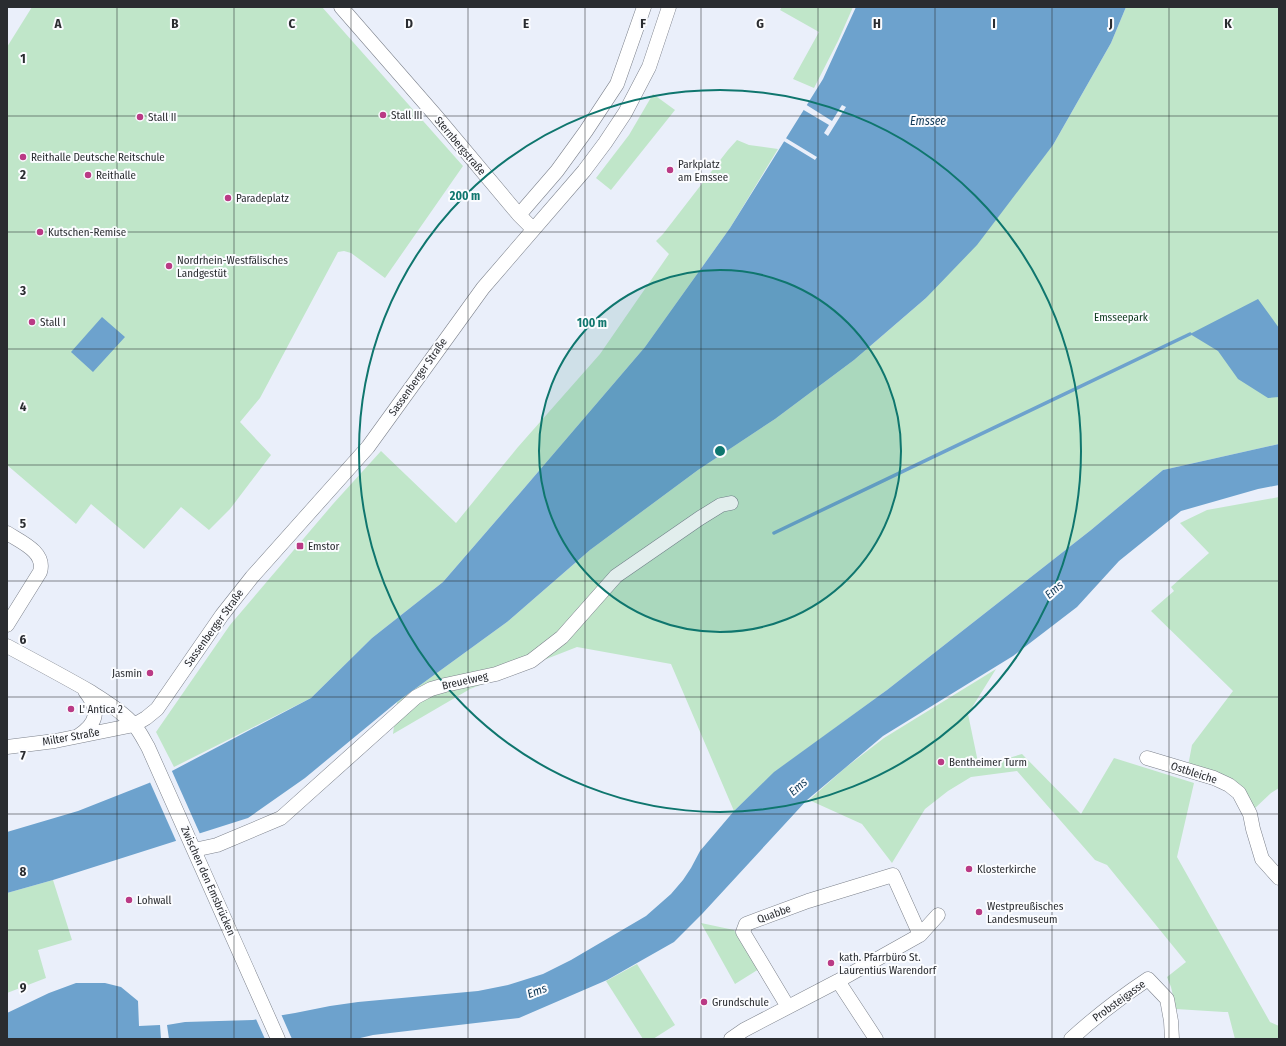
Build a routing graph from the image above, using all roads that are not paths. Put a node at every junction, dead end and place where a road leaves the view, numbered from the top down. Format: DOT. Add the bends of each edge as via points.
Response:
graph roads {
  1 [pos="341,7"];
  2 [pos="669,7"];
  3 [pos="639,9"];
  4 [pos="519,215"];
  5 [pos="533,229"];
  6 [pos="731,503"];
  7 [pos="7,533"];
  8 [pos="7,625"];
  9 [pos="7,646"];
  10 [pos="83,687"];
  11 [pos="134,725"];
  12 [pos="77,736"];
  13 [pos="7,747"];
  14 [pos="1147,758"];
  15 [pos="191,844"];
  16 [pos="1279,878"];
  17 [pos="938,916"];
  18 [pos="920,935"];
  19 [pos="838,981"];
  20 [pos="788,1007"];
  21 [pos="278,1039"];
  22 [pos="731,1039"];
  23 [pos="876,1039"];
  24 [pos="1071,1039"];
  25 [pos="1172,1039"];
  1 -- 4 [label="street, Sternbergstraße"];
  2 -- 5 [label="street, Sassenberger Straße" via="649,67 625,113 584,171"];
  3 -- 4 [label="street" via="617,84 557,171"];
  4 -- 5 [label="street, Sternbergstraße"];
  5 -- 11 [label="street, Sassenberger Straße" via="482,288 368,447 252,577 220,618 157,709"];
  6 -- 15 [label="street, Breuelweg" via="721,505 700,518 616,576 562,637 531,661 496,674 431,689 416,697 281,818 217,845"];
  7 -- 8 [label="street" via="36,553 41,562 40,572"];
  9 -- 10 [label="street, Zwischen den Emsbrücken"];
  10 -- 11 [label="street, Zwischen den Emsbrücken" via="117,709"];
  10 -- 12 [label="street" via="92,699 96,712 90,726"];
  11 -- 12 [label="street, Milter Straße"];
  11 -- 15 [label="street, Zwischen den Emsbrücken" via="148,747"];
  12 -- 13 [label="street, Milter Straße"];
  14 -- 16 [label="street, Ostbleiche" via="1214,778 1239,793 1250,814 1262,859"];
  15 -- 21 [label="street, Zwischen den Emsbrücken"];
  17 -- 18 [label="street"];
  18 -- 19 [label="street"];
  18 -- 20 [label="street, Quabbe" via="893,875 808,901 746,924 743,932"];
  19 -- 20 [label="street"];
  19 -- 23 [label="street"];
  20 -- 22 [label="street"];
  24 -- 25 [label="street, Probsteigasse" via="1124,995 1148,979 1167,999"];
}
